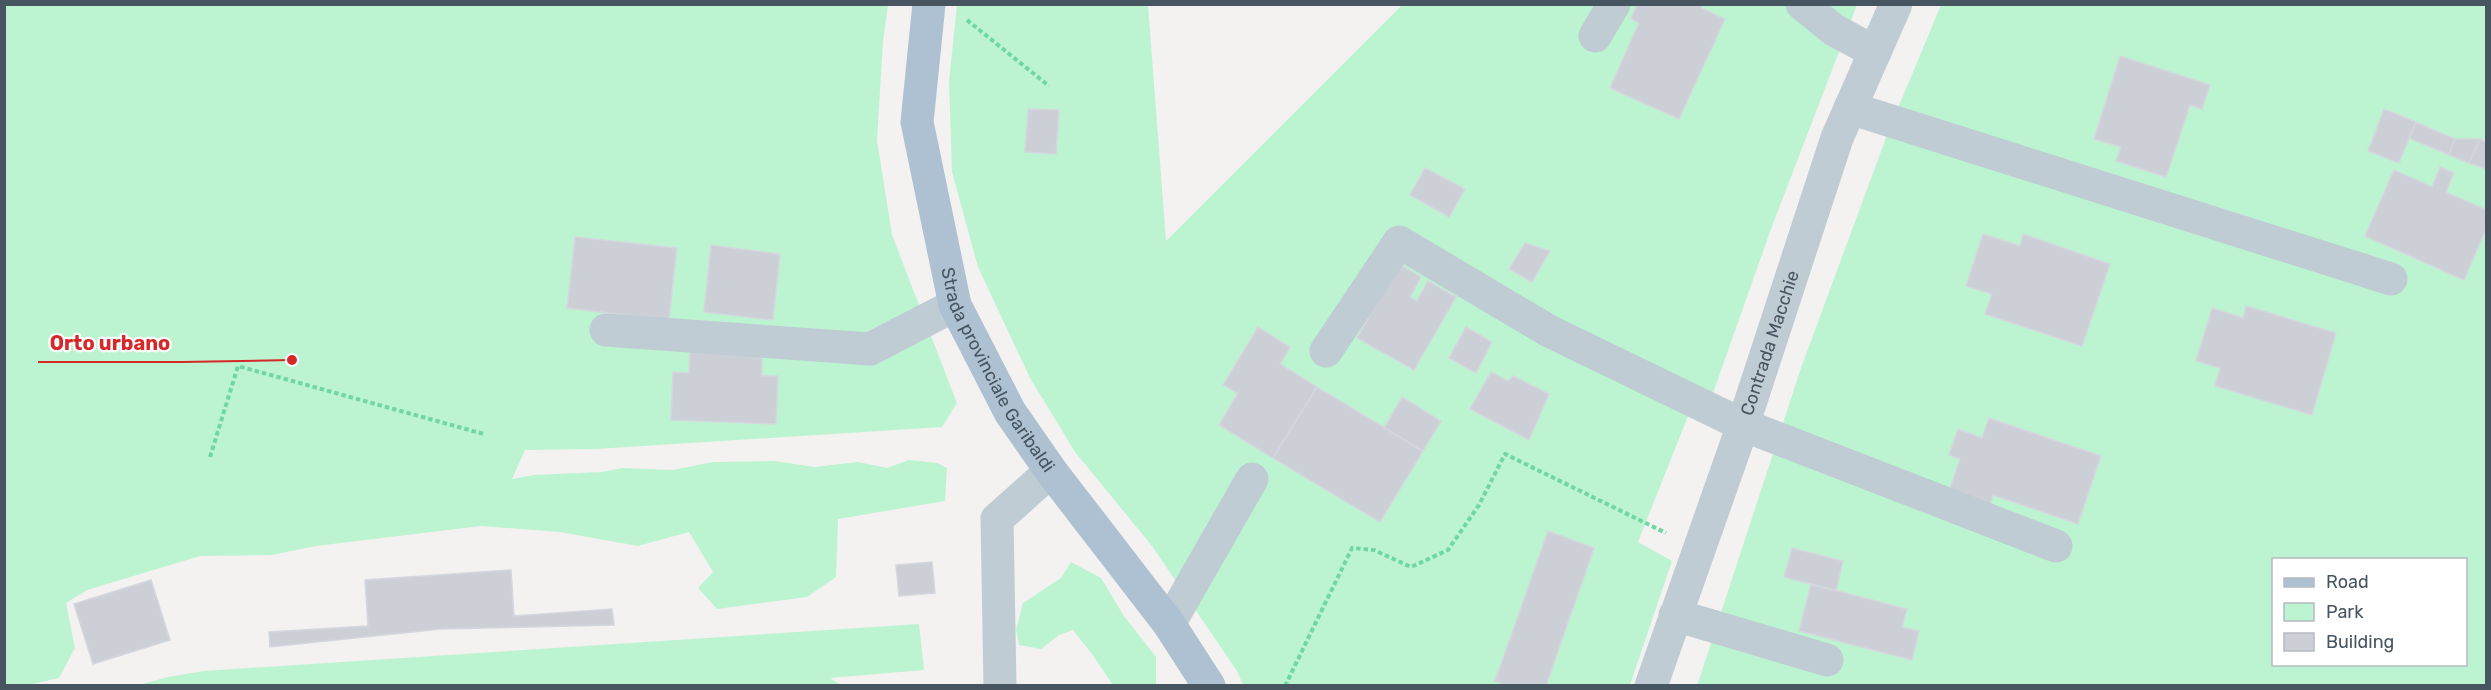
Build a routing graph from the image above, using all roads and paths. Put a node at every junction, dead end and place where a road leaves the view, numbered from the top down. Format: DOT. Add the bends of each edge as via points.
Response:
graph roads {
  1 [pos="929,4"];
  2 [pos="1614,4"];
  3 [pos="1802,4"];
  4 [pos="1896,4"];
  5 [pos="962,15"];
  6 [pos="1595,36"];
  7 [pos="1875,52"];
  8 [pos="1049,86"];
  9 [pos="1850,108"];
  10 [pos="2391,279"];
  11 [pos="955,305"];
  12 [pos="606,330"];
  13 [pos="1326,351"];
  14 [pos="1743,425"];
  15 [pos="484,434"];
  16 [pos="210,457"];
  17 [pos="1051,471"];
  18 [pos="1252,479"];
  19 [pos="2056,546"];
  20 [pos="1698,549"];
  21 [pos="1675,615"];
  22 [pos="1169,624"];
  23 [pos="1827,660"];
  24 [pos="1000,686"];
  25 [pos="1209,686"];
  26 [pos="1285,686"];
  27 [pos="1651,686"];
  1 -- 11 [label="main road, Strada provinciale Garibaldi" via="917,122"];
  2 -- 6 [label="street"];
  3 -- 7 [label="street" via="1834,30"];
  4 -- 7 [label="street, Contrada Macchie"];
  5 -- 8 [label="path"];
  7 -- 9 [label="street, Contrada Macchie"];
  9 -- 10 [label="street"];
  9 -- 14 [label="street, Contrada Macchie"];
  11 -- 12 [label="street" via="870,349"];
  11 -- 17 [label="main road, Strada provinciale Garibaldi" via="1010,412"];
  13 -- 14 [label="street" via="1399,242 1549,332"];
  14 -- 19 [label="street"];
  14 -- 20 [label="street, Contrada Macchie"];
  15 -- 16 [label="path" via="238,366"];
  17 -- 22 [label="main road, Strada provinciale Garibaldi"];
  17 -- 24 [label="street" via="997,519"];
  18 -- 22 [label="street"];
  20 -- 21 [label="street, Contrada Macchie"];
  20 -- 26 [label="path" via="1505,454 1479,505 1448,550 1411,567 1374,550 1352,548"];
  21 -- 23 [label="street"];
  21 -- 27 [label="street, Contrada Macchie"];
  22 -- 25 [label="main road, Strada provinciale Garibaldi"];
}
